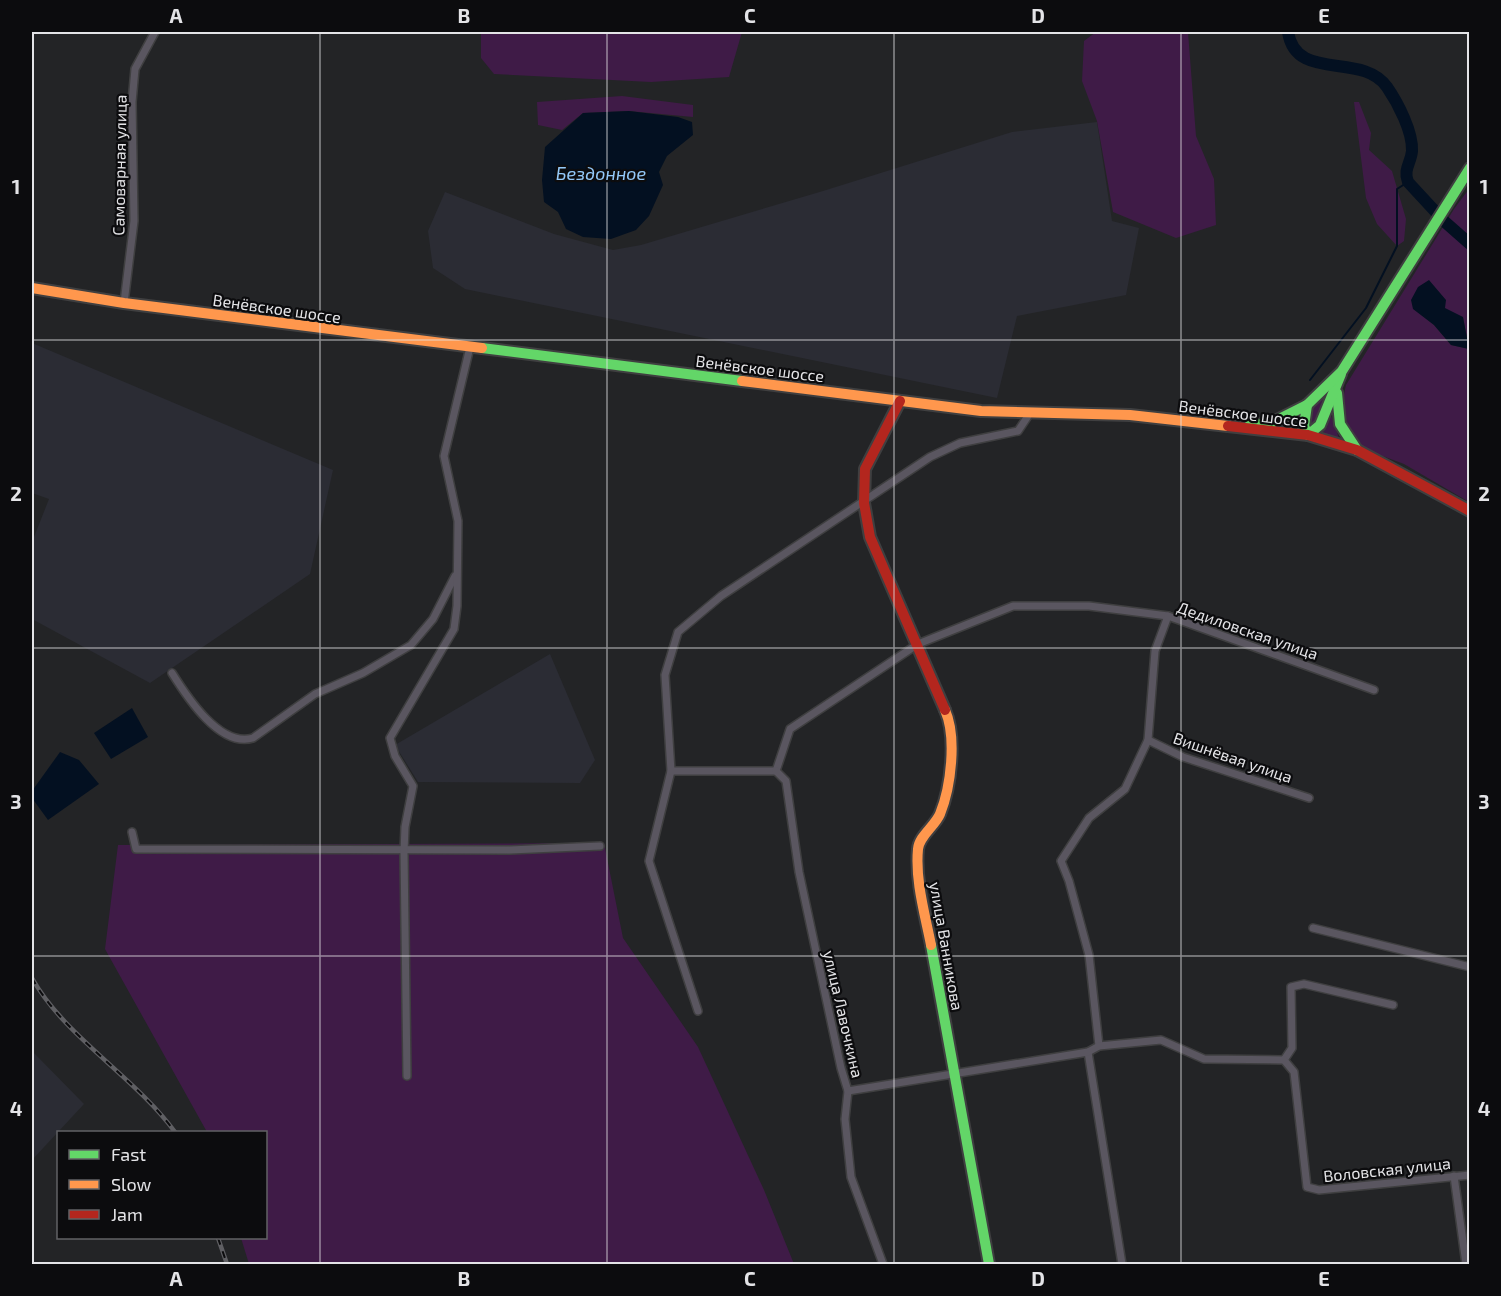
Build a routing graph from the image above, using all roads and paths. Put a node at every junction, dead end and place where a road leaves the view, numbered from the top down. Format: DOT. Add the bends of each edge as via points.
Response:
graph roads {
  1 [pos="155,32"];
  2 [pos="1470,168"];
  3 [pos="32,288"];
  4 [pos="123,303"];
  5 [pos="470,347"];
  6 [pos="1342,371"];
  7 [pos="1337,386"];
  8 [pos="900,401"];
  9 [pos="1306,405"];
  10 [pos="1030,413"];
  11 [pos="1239,427"];
  12 [pos="1308,435"];
  13 [pos="1357,450"];
  14 [pos="864,503"];
  15 [pos="1470,511"];
  16 [pos="456,573"];
  17 [pos="1168,616"];
  18 [pos="918,644"];
  19 [pos="172,673"];
  20 [pos="1374,690"];
  21 [pos="1148,740"];
  22 [pos="671,771"];
  23 [pos="776,771"];
  24 [pos="1309,798"];
  25 [pos="132,832"];
  26 [pos="600,846"];
  27 [pos="404,849"];
  28 [pos="1313,928"];
  29 [pos="1470,967"];
  30 [pos="1393,1005"];
  31 [pos="698,1011"];
  32 [pos="1099,1046"];
  33 [pos="1088,1052"];
  34 [pos="1284,1060"];
  35 [pos="954,1073"];
  36 [pos="407,1076"];
  37 [pos="848,1090"];
  38 [pos="1470,1175"];
  39 [pos="1454,1176"];
  40 [pos="883,1264"];
  41 [pos="989,1264"];
  42 [pos="1122,1264"];
  43 [pos="1466,1264"];
  1 -- 4 [label="street, Самоварная улица" via="135,69 134,221"];
  2 -- 6 [label="main road"];
  3 -- 4 [label="main road, Венёвское шоссе"];
  4 -- 5 [label="main road, Венёвское шоссе"];
  5 -- 8 [label="main road, Венёвское шоссе"];
  5 -- 16 [label="street" via="444,456 458,520"];
  6 -- 7 [label="main road"];
  6 -- 9 [label="main road"];
  7 -- 12 [label="main road" via="1320,425"];
  7 -- 13 [label="main road" via="1340,424"];
  8 -- 10 [label="main road, Венёвское шоссе"];
  8 -- 14 [label="main road, улица Ванникова" via="865,469"];
  9 -- 11 [label="main road" via="1271,423"];
  9 -- 12 [label="main road" via="1304,426"];
  10 -- 11 [label="main road, Венёвское шоссе" via="1130,415"];
  10 -- 14 [label="street" via="1018,431 960,443 930,457"];
  11 -- 12 [label="main road, Венёвское шоссе"];
  12 -- 13 [label="main road, Венёвское шоссе"];
  13 -- 15 [label="main road, Венёвское шоссе"];
  14 -- 18 [label="main road, улица Ванникова" via="870,537"];
  14 -- 22 [label="street" via="721,596 678,632 665,675"];
  16 -- 19 [label="street" via="433,619 411,645 363,673 315,694 253,738 231,738 192,704"];
  16 -- 27 [label="street" via="458,606 454,629 390,738 394,756 413,786"];
  17 -- 18 [label="street, Дедиловская улица" via="1089,606 1013,606"];
  17 -- 20 [label="street, Дедиловская улица"];
  17 -- 21 [label="street" via="1155,651"];
  18 -- 23 [label="street, Дедиловская улица" via="790,729"];
  18 -- 35 [label="main road, улица Ванникова" via="949,719 952,759 940,815 918,846 919,882"];
  21 -- 24 [label="street, Вишнёвая улица" via="1183,757"];
  21 -- 32 [label="street" via="1125,789 1089,818 1061,861 1089,956"];
  22 -- 23 [label="street"];
  22 -- 31 [label="street" via="649,861"];
  23 -- 37 [label="street, улица Лавочкина" via="786,781 799,872"];
  25 -- 27 [label="street" via="136,849"];
  26 -- 27 [label="street"];
  27 -- 36 [label="street"];
  28 -- 29 [label="street"];
  30 -- 34 [label="street" via="1304,984 1291,987 1292,1048"];
  32 -- 33 [label="street"];
  32 -- 34 [label="street" via="1161,1040 1204,1059"];
  33 -- 35 [label="street"];
  33 -- 42 [label="street"];
  34 -- 39 [label="street, Воловская улица" via="1294,1072 1307,1187 1319,1191"];
  35 -- 37 [label="street"];
  35 -- 41 [label="main road, улица Ванникова"];
  37 -- 40 [label="street, улица Лавочкина" via="845,1119 851,1178"];
  38 -- 39 [label="street, Воловская улица"];
  39 -- 43 [label="street"];
}
